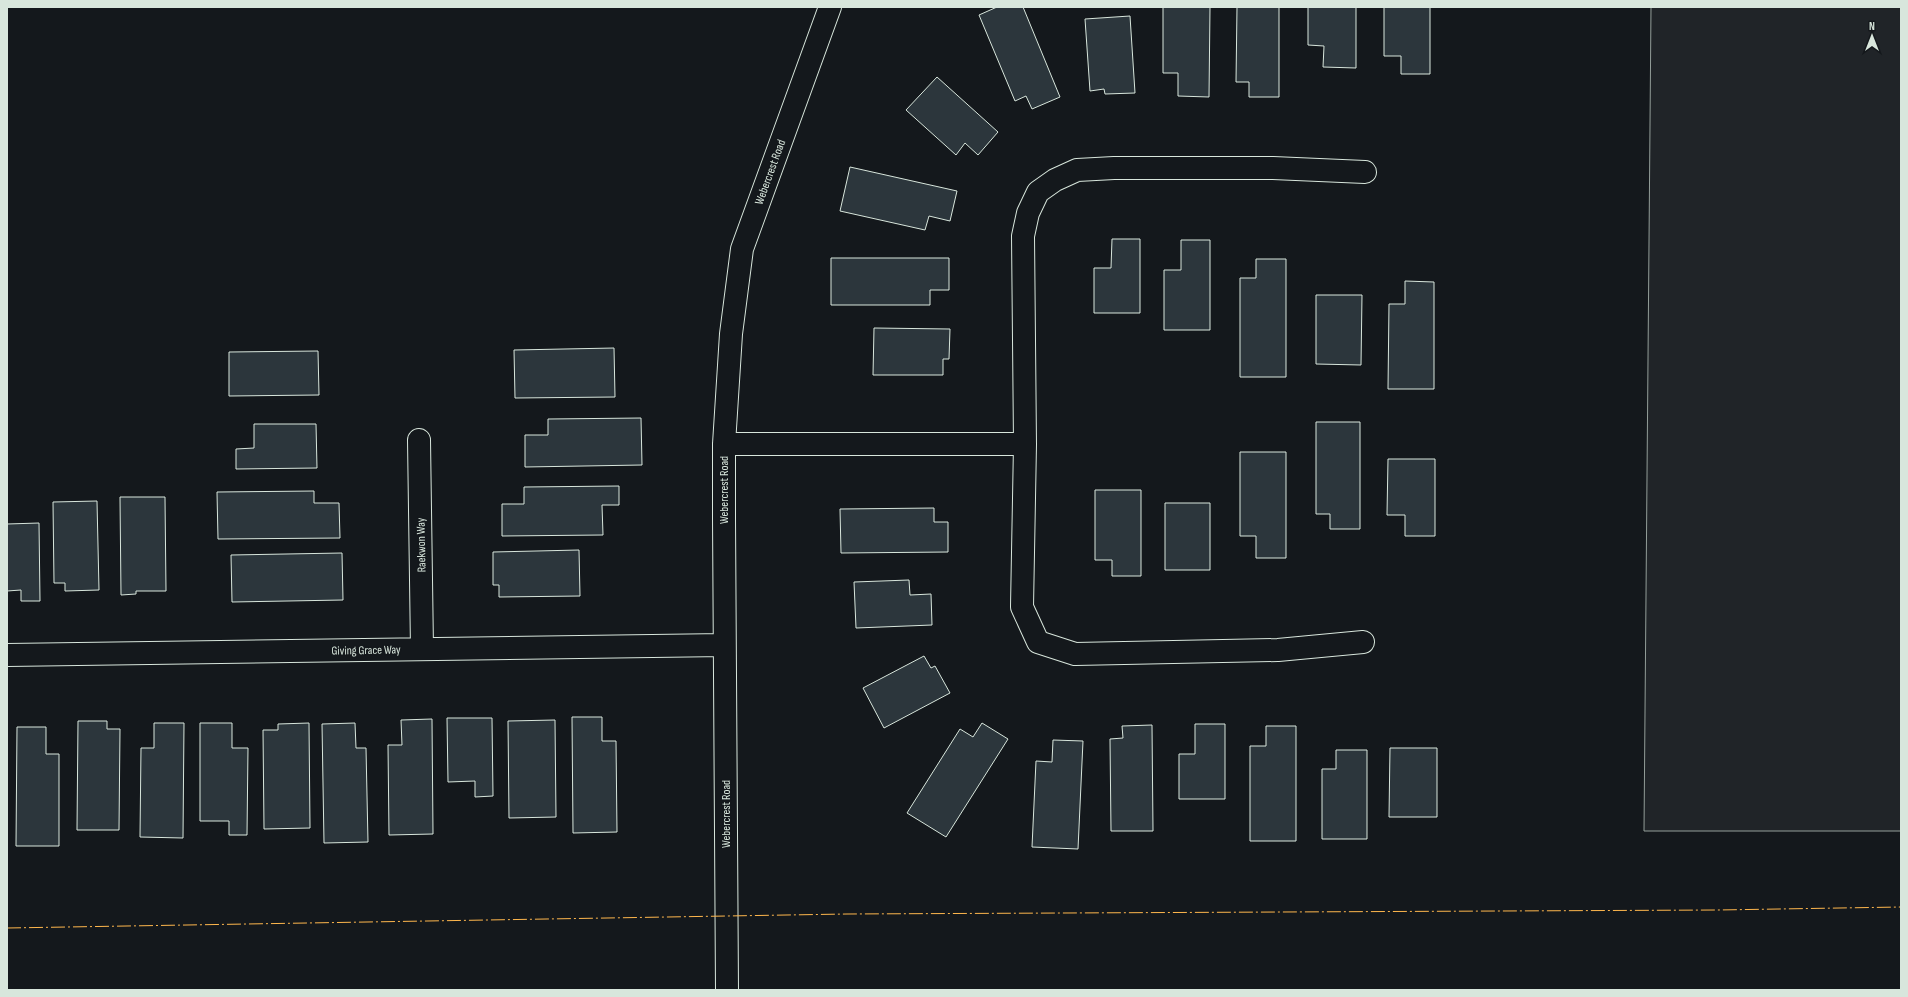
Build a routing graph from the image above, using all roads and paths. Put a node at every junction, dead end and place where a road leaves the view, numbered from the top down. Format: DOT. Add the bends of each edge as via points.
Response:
graph roads {
  1 [pos="830,7"];
  2 [pos="1365,172"];
  3 [pos="419,440"];
  4 [pos="724,444"];
  5 [pos="1024,444"];
  6 [pos="1363,642"];
  7 [pos="724,644"];
  8 [pos="422,649"];
  9 [pos="7,655"];
  10 [pos="727,990"];
  1 -- 4 [label="street, Webercrest Road" via="742,249 731,334"];
  2 -- 5 [label="street" via="1273,168 1077,170 1055,180 1038,192 1028,213 1022,236"];
  3 -- 8 [label="street, Raekwon Way"];
  4 -- 5 [label="street"];
  4 -- 7 [label="street, Webercrest Road"];
  5 -- 6 [label="street" via="1022,607 1038,642 1075,654 1278,650"];
  7 -- 8 [label="street, Giving Grace Way"];
  7 -- 10 [label="street, Webercrest Road"];
  8 -- 9 [label="street, Giving Grace Way"];
}
